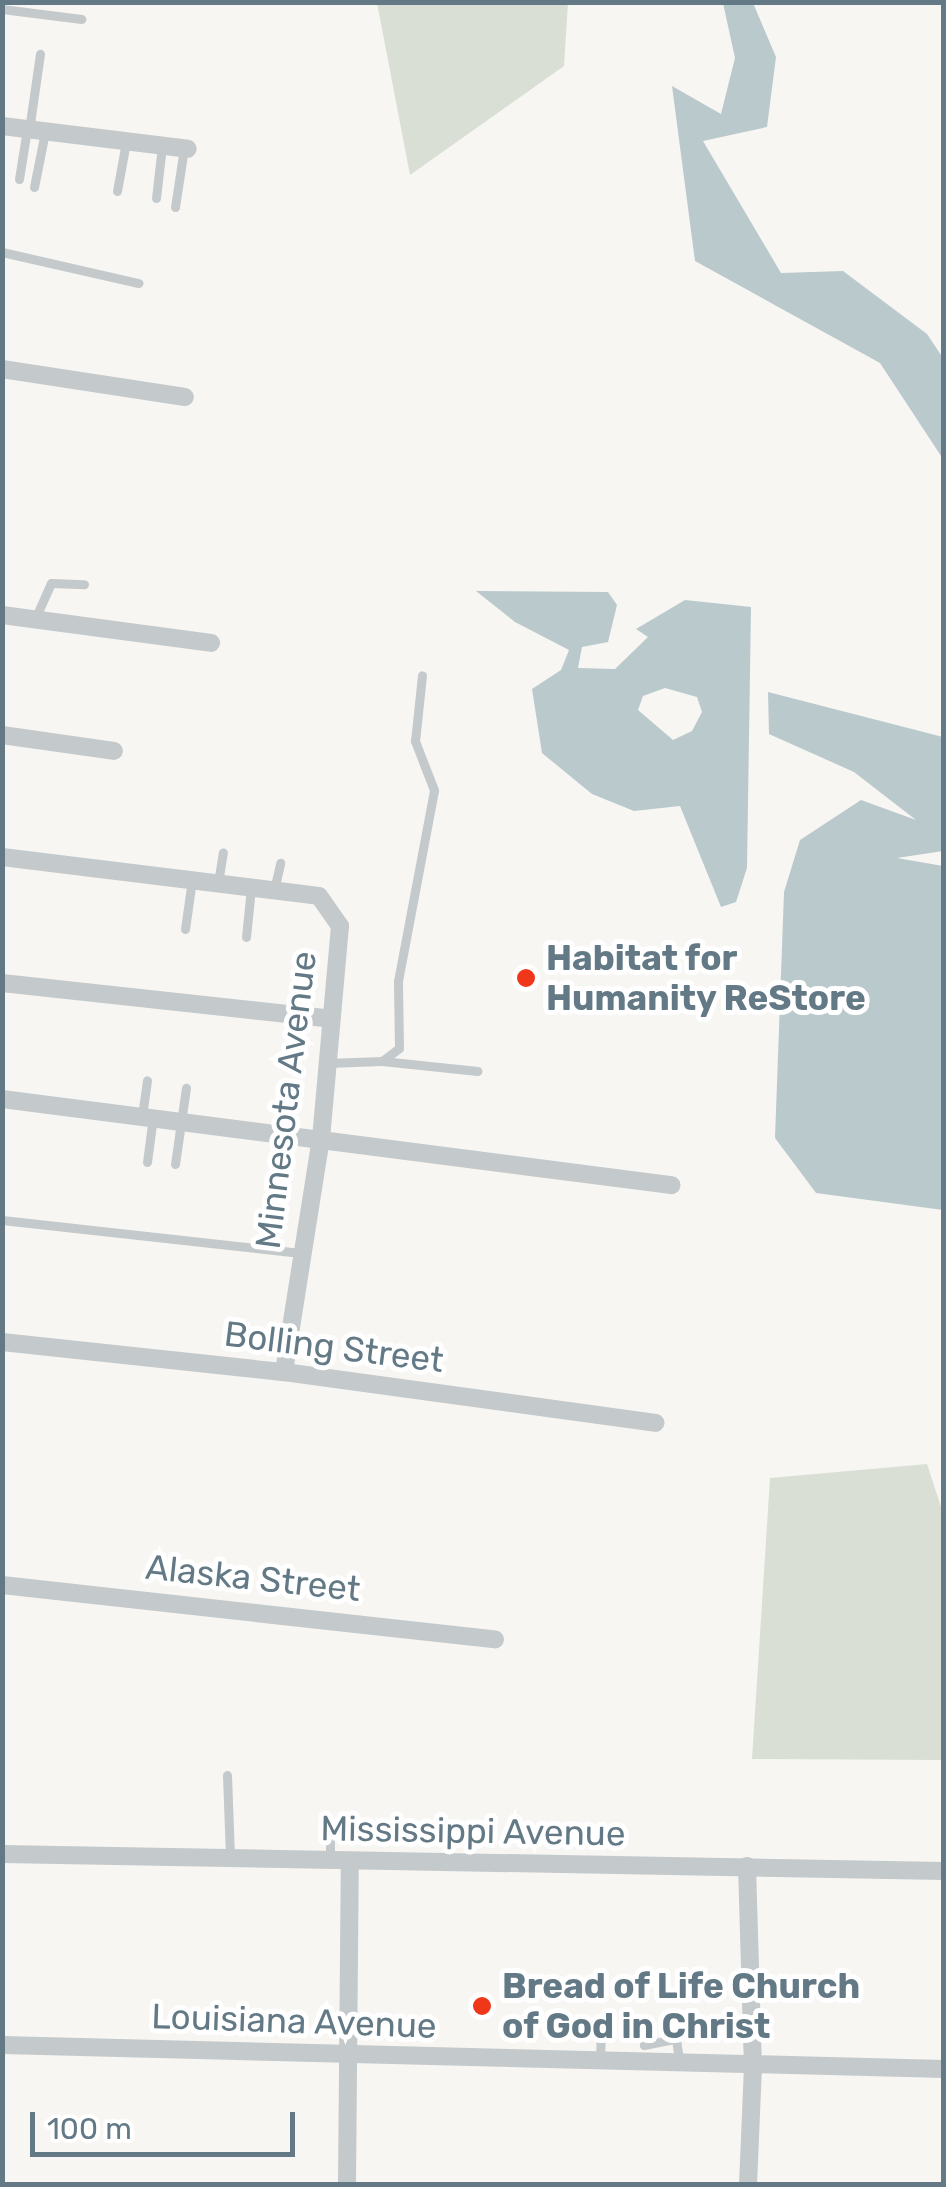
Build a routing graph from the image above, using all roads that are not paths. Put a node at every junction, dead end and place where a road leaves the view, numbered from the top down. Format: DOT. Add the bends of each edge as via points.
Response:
graph roads {
  1 [pos="2,9"];
  2 [pos="80,19"];
  3 [pos="40,54"];
  4 [pos="2,126"];
  5 [pos="34,130"];
  6 [pos="126,142"];
  7 [pos="162,146"];
  8 [pos="186,148"];
  9 [pos="20,178"];
  10 [pos="34,187"];
  11 [pos="117,191"];
  12 [pos="156,198"];
  13 [pos="176,207"];
  14 [pos="2,252"];
  15 [pos="140,282"];
  16 [pos="2,369"];
  17 [pos="185,397"];
  18 [pos="84,584"];
  19 [pos="2,615"];
  20 [pos="35,619"];
  21 [pos="212,643"];
  22 [pos="422,675"];
  23 [pos="2,735"];
  24 [pos="114,751"];
  25 [pos="224,852"];
  26 [pos="2,857"];
  27 [pos="280,863"];
  28 [pos="192,880"];
  29 [pos="218,884"];
  30 [pos="251,888"];
  31 [pos="274,890"];
  32 [pos="185,929"];
  33 [pos="246,936"];
  34 [pos="2,983"];
  35 [pos="331,1020"];
  36 [pos="382,1061"];
  37 [pos="328,1062"];
  38 [pos="476,1070"];
  39 [pos="147,1080"];
  40 [pos="186,1088"];
  41 [pos="2,1099"];
  42 [pos="148,1116"];
  43 [pos="180,1120"];
  44 [pos="320,1138"];
  45 [pos="147,1162"];
  46 [pos="175,1164"];
  47 [pos="671,1185"];
  48 [pos="2,1220"];
  49 [pos="300,1253"];
  50 [pos="2,1342"];
  51 [pos="284,1372"];
  52 [pos="656,1422"];
  53 [pos="2,1584"];
  54 [pos="496,1639"];
  55 [pos="226,1774"];
  56 [pos="330,1825"];
  57 [pos="2,1854"];
  58 [pos="230,1860"];
  59 [pos="330,1862"];
  60 [pos="350,1863"];
  61 [pos="747,1866"];
  62 [pos="944,1871"];
  63 [pos="601,2024"];
  64 [pos="646,2025"];
  65 [pos="679,2026"];
  66 [pos="2,2045"];
  67 [pos="643,2054"];
  68 [pos="678,2054"];
  69 [pos="346,2056"];
  70 [pos="600,2062"];
  71 [pos="753,2066"];
  72 [pos="944,2068"];
  73 [pos="347,2184"];
  74 [pos="748,2184"];
  1 -- 2 [label="lane"];
  3 -- 5 [label="lane"];
  4 -- 5 [label="street"];
  5 -- 6 [label="street"];
  5 -- 9 [label="lane"];
  5 -- 10 [label="lane"];
  6 -- 7 [label="street"];
  6 -- 11 [label="lane"];
  7 -- 8 [label="street"];
  7 -- 12 [label="lane"];
  8 -- 13 [label="lane"];
  14 -- 15 [label="lane"];
  16 -- 17 [label="street"];
  18 -- 20 [label="lane" via="51,583"];
  19 -- 20 [label="street"];
  20 -- 21 [label="street"];
  22 -- 36 [label="lane" via="415,741 434,790 398,980 398,1048"];
  23 -- 24 [label="street"];
  25 -- 29 [label="lane"];
  26 -- 28 [label="street, Minnesota Avenue"];
  27 -- 31 [label="lane"];
  28 -- 29 [label="street, Minnesota Avenue"];
  28 -- 32 [label="lane"];
  29 -- 30 [label="street, Minnesota Avenue"];
  30 -- 31 [label="street, Minnesota Avenue"];
  30 -- 33 [label="lane"];
  31 -- 35 [label="street, Minnesota Avenue" via="319,896 340,926"];
  34 -- 35 [label="street"];
  35 -- 37 [label="street, Minnesota Avenue"];
  36 -- 37 [label="lane"];
  36 -- 38 [label="lane"];
  37 -- 44 [label="street, Minnesota Avenue"];
  39 -- 42 [label="lane"];
  40 -- 43 [label="lane"];
  41 -- 42 [label="street"];
  42 -- 43 [label="street"];
  42 -- 45 [label="lane"];
  43 -- 44 [label="street"];
  43 -- 46 [label="lane"];
  44 -- 47 [label="street"];
  44 -- 49 [label="street, Minnesota Avenue"];
  48 -- 49 [label="lane"];
  49 -- 51 [label="street, Minnesota Avenue"];
  50 -- 51 [label="street, Bolling Street"];
  51 -- 52 [label="street, Bolling Street"];
  53 -- 54 [label="street, Alaska Street"];
  55 -- 58 [label="lane"];
  56 -- 59 [label="lane"];
  57 -- 58 [label="street, Mississippi Avenue"];
  58 -- 59 [label="street, Mississippi Avenue"];
  59 -- 60 [label="street, Mississippi Avenue"];
  60 -- 61 [label="street, Mississippi Avenue"];
  60 -- 69 [label="street"];
  61 -- 62 [label="street, Mississippi Avenue"];
  61 -- 71 [label="street"];
  63 -- 70 [label="lane"];
  64 -- 67 [label="lane"];
  65 -- 68 [label="lane"];
  66 -- 69 [label="street, Louisiana Avenue"];
  67 -- 68 [label="street, Louisiana Avenue"];
  67 -- 68 [label="lane" via="666,2036"];
  67 -- 70 [label="street, Louisiana Avenue"];
  68 -- 71 [label="street, Louisiana Avenue"];
  69 -- 70 [label="street, Louisiana Avenue"];
  69 -- 73 [label="street"];
  71 -- 72 [label="street, Louisiana Avenue"];
  71 -- 74 [label="street"];
}
